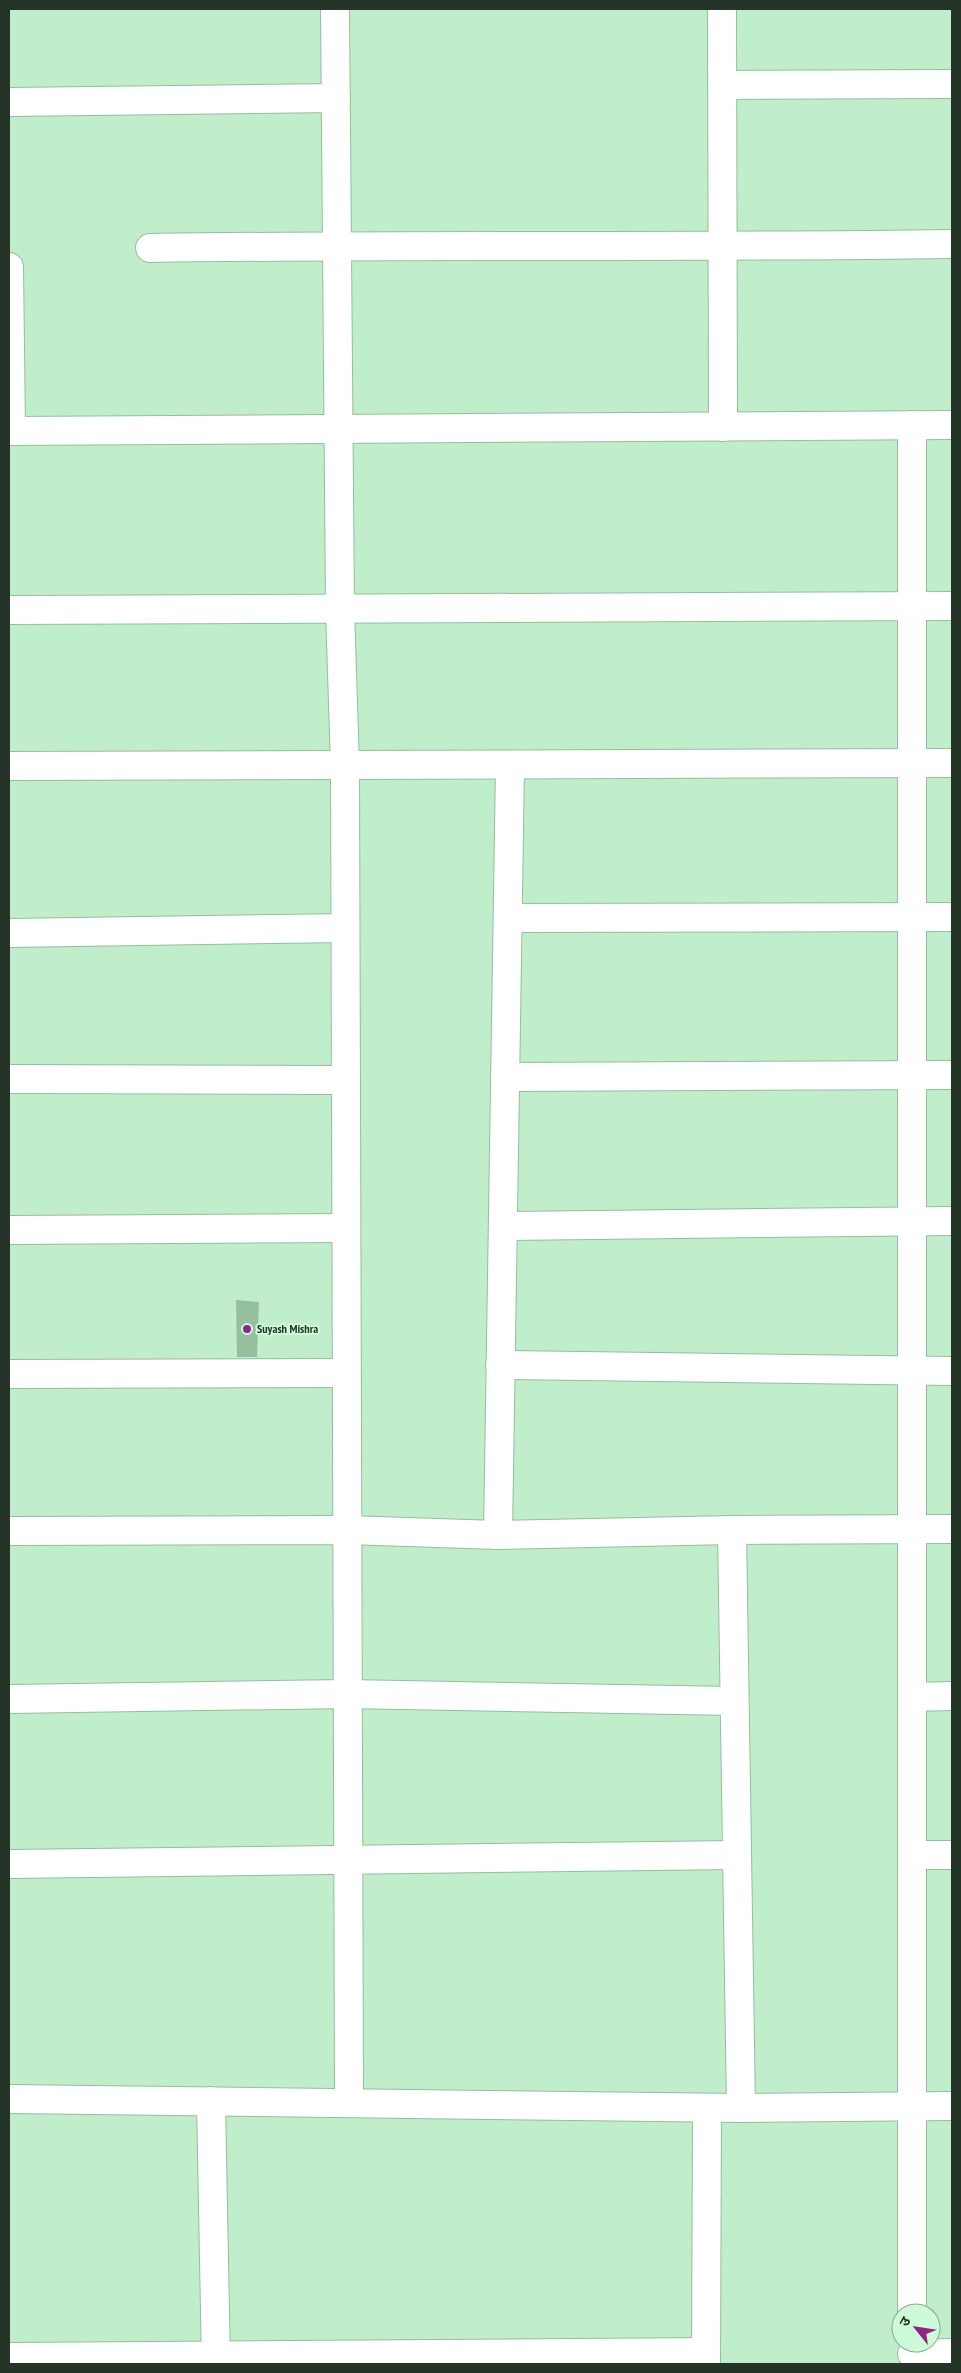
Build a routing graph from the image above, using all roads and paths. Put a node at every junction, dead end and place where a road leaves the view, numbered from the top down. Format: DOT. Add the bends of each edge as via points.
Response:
graph roads {
  1 [pos="335,9"];
  2 [pos="722,9"];
  3 [pos="952,84"];
  4 [pos="722,85"];
  5 [pos="336,98"];
  6 [pos="9,102"];
  7 [pos="952,244"];
  8 [pos="337,245"];
  9 [pos="722,247"];
  10 [pos="150,248"];
  11 [pos="9,268"];
  12 [pos="912,425"];
  13 [pos="952,425"];
  14 [pos="723,427"];
  15 [pos="339,429"];
  16 [pos="10,431"];
  17 [pos="952,606"];
  18 [pos="912,607"];
  19 [pos="340,609"];
  20 [pos="9,610"];
  21 [pos="912,763"];
  22 [pos="952,763"];
  23 [pos="9,766"];
  24 [pos="345,766"];
  25 [pos="510,766"];
  26 [pos="912,917"];
  27 [pos="952,917"];
  28 [pos="508,918"];
  29 [pos="346,928"];
  30 [pos="9,933"];
  31 [pos="912,1075"];
  32 [pos="952,1075"];
  33 [pos="505,1077"];
  34 [pos="9,1078"];
  35 [pos="346,1080"];
  36 [pos="952,1221"];
  37 [pos="912,1222"];
  38 [pos="503,1226"];
  39 [pos="346,1228"];
  40 [pos="9,1230"];
  41 [pos="500,1366"];
  42 [pos="912,1371"];
  43 [pos="952,1371"];
  44 [pos="346,1372"];
  45 [pos="9,1374"];
  46 [pos="912,1529"];
  47 [pos="952,1529"];
  48 [pos="347,1530"];
  49 [pos="732,1530"];
  50 [pos="9,1531"];
  51 [pos="498,1536"];
  52 [pos="347,1694"];
  53 [pos="952,1696"];
  54 [pos="912,1697"];
  55 [pos="9,1698"];
  56 [pos="733,1700"];
  57 [pos="737,1855"];
  58 [pos="912,1855"];
  59 [pos="952,1855"];
  60 [pos="348,1858"];
  61 [pos="9,1864"];
  62 [pos="9,2099"];
  63 [pos="210,2101"];
  64 [pos="349,2102"];
  65 [pos="952,2106"];
  66 [pos="913,2107"];
  67 [pos="707,2108"];
  68 [pos="741,2108"];
  69 [pos="912,2303"];
  70 [pos="952,2353"];
  71 [pos="912,2354"];
  72 [pos="9,2357"];
  73 [pos="706,2358"];
  74 [pos="216,2360"];
  1 -- 5 [label="street"];
  2 -- 4 [label="street"];
  3 -- 4 [label="street"];
  4 -- 9 [label="street"];
  5 -- 6 [label="street"];
  5 -- 8 [label="street"];
  7 -- 9 [label="street"];
  8 -- 9 [label="street"];
  8 -- 10 [label="street"];
  8 -- 15 [label="street"];
  9 -- 14 [label="street"];
  11 -- 16 [label="street"];
  12 -- 13 [label="street"];
  12 -- 14 [label="street"];
  12 -- 18 [label="street"];
  14 -- 15 [label="street"];
  15 -- 16 [label="street"];
  15 -- 19 [label="street"];
  17 -- 18 [label="street"];
  18 -- 19 [label="street"];
  18 -- 21 [label="street"];
  19 -- 20 [label="street"];
  19 -- 24 [label="street"];
  21 -- 22 [label="street"];
  21 -- 25 [label="street"];
  21 -- 26 [label="street"];
  23 -- 24 [label="street"];
  24 -- 25 [label="street"];
  24 -- 29 [label="street"];
  25 -- 28 [label="street"];
  26 -- 27 [label="street"];
  26 -- 28 [label="street"];
  26 -- 31 [label="street"];
  28 -- 33 [label="street"];
  29 -- 30 [label="street"];
  29 -- 35 [label="street"];
  31 -- 32 [label="street"];
  31 -- 33 [label="street"];
  31 -- 37 [label="street"];
  33 -- 38 [label="street"];
  34 -- 35 [label="street"];
  35 -- 39 [label="street"];
  36 -- 37 [label="street"];
  37 -- 38 [label="street"];
  37 -- 42 [label="street"];
  38 -- 41 [label="street"];
  39 -- 40 [label="street"];
  39 -- 44 [label="street"];
  41 -- 42 [label="street"];
  41 -- 51 [label="street"];
  42 -- 43 [label="street"];
  42 -- 46 [label="street"];
  44 -- 45 [label="street"];
  44 -- 48 [label="street"];
  46 -- 47 [label="street"];
  46 -- 49 [label="street"];
  46 -- 54 [label="street"];
  48 -- 50 [label="street"];
  48 -- 51 [label="street"];
  48 -- 52 [label="street"];
  49 -- 51 [label="street"];
  49 -- 56 [label="street"];
  52 -- 55 [label="street"];
  52 -- 56 [label="street"];
  52 -- 60 [label="street"];
  53 -- 54 [label="street"];
  54 -- 58 [label="street"];
  56 -- 57 [label="street"];
  57 -- 60 [label="street"];
  57 -- 68 [label="street"];
  58 -- 59 [label="street"];
  58 -- 66 [label="street"];
  60 -- 61 [label="street"];
  60 -- 64 [label="street"];
  62 -- 63 [label="street"];
  63 -- 64 [label="street"];
  63 -- 74 [label="street"];
  64 -- 67 [label="street"];
  65 -- 66 [label="street"];
  66 -- 68 [label="street"];
  66 -- 69 [label="street"];
  67 -- 68 [label="street"];
  67 -- 73 [label="street"];
  70 -- 71 [label="street"];
  72 -- 74 [label="street"];
  73 -- 74 [label="street"];
}
